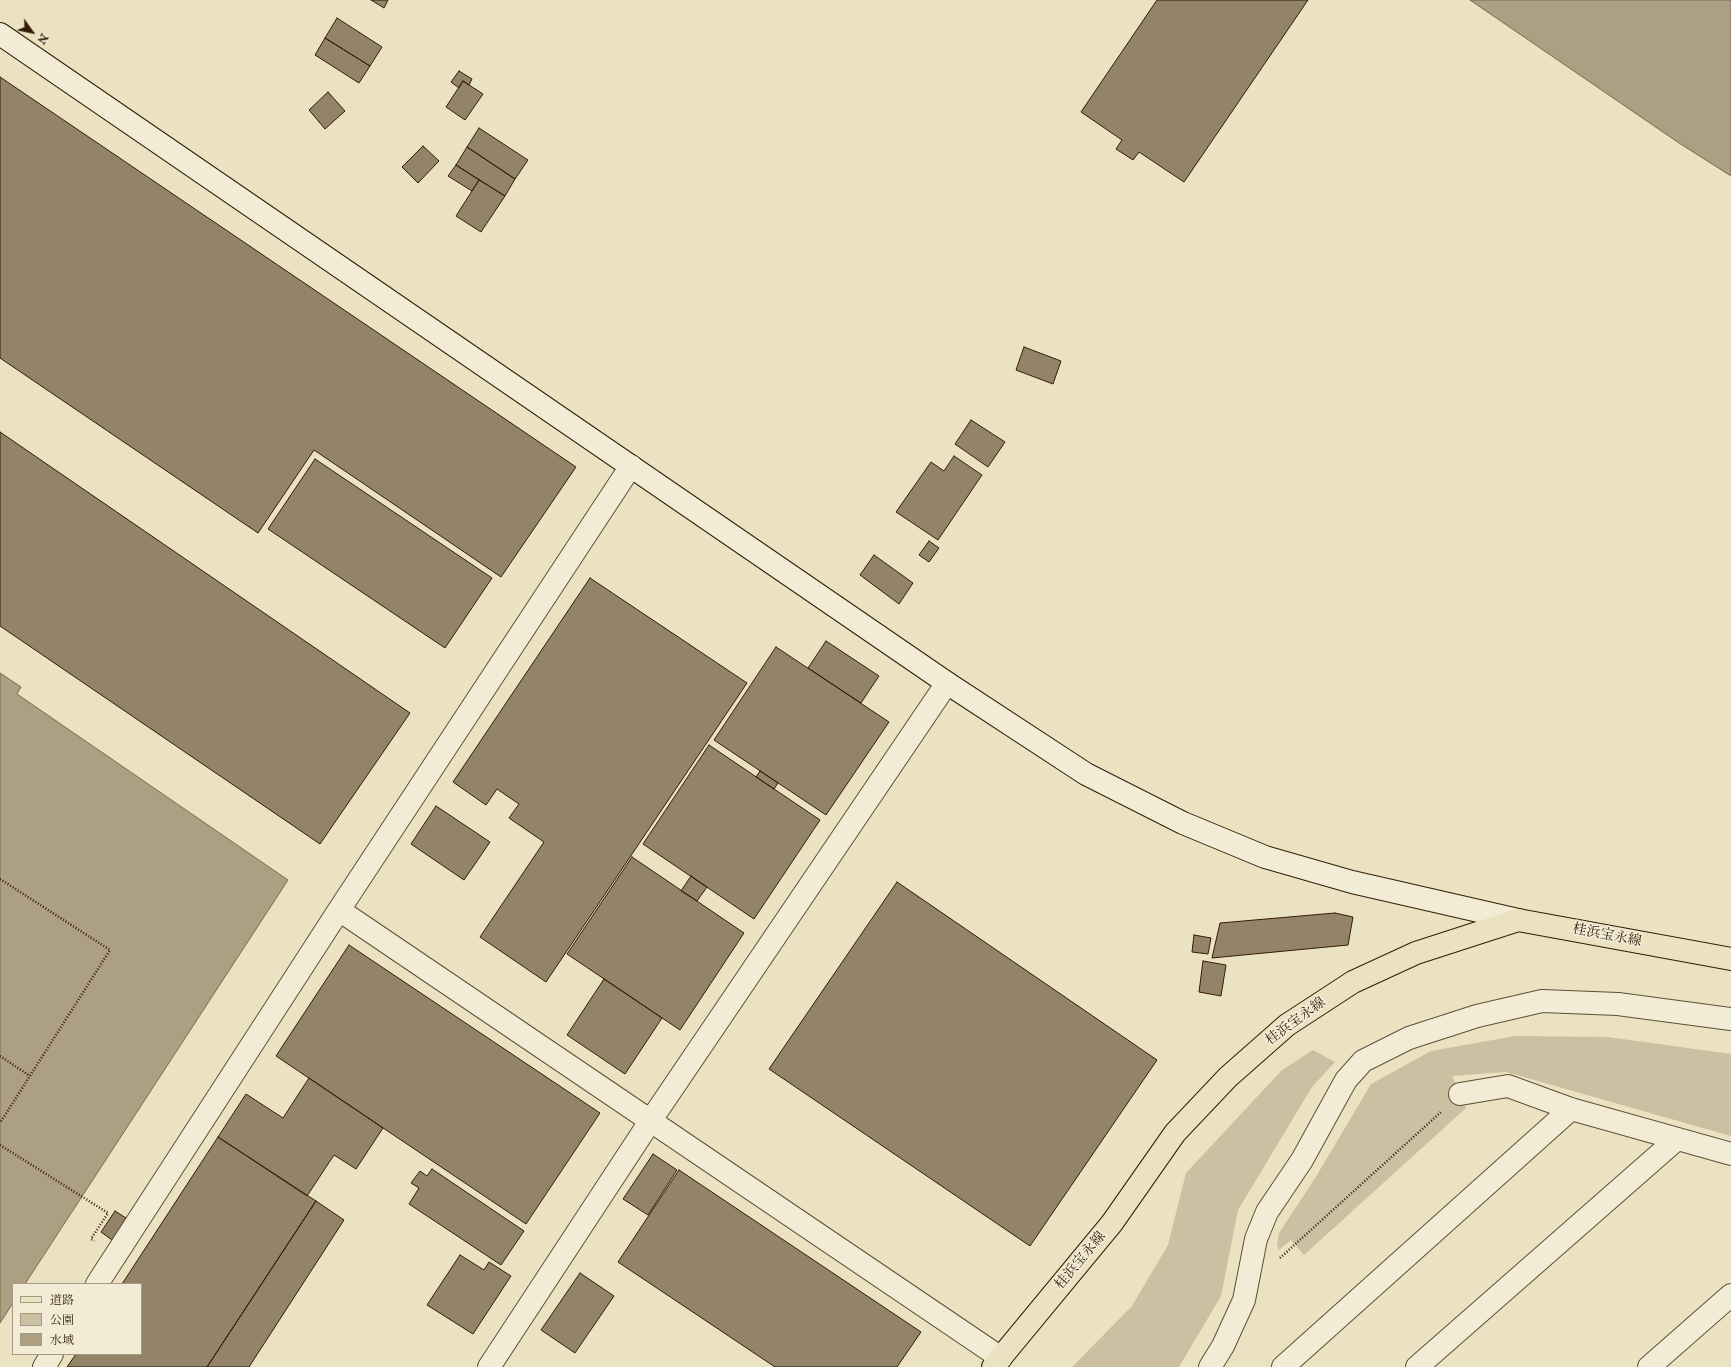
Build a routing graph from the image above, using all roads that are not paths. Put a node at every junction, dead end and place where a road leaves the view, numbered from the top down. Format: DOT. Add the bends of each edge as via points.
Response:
graph roads {
  1 [pos="0,34"];
  2 [pos="631,466"];
  3 [pos="947,683"];
  4 [pos="339,910"];
  5 [pos="1518,920"];
  6 [pos="1731,959"];
  7 [pos="1731,1019"];
  8 [pos="1460,1094"];
  9 [pos="1571,1109"];
  10 [pos="651,1120"];
  11 [pos="1677,1140"];
  12 [pos="1731,1154"];
  13 [pos="98,1283"];
  14 [pos="1731,1295"];
  15 [pos="51,1355"];
  16 [pos="997,1362"];
  17 [pos="44,1367"];
  18 [pos="489,1367"];
  19 [pos="1210,1367"];
  20 [pos="1283,1367"];
  21 [pos="1417,1367"];
  22 [pos="1649,1367"];
  1 -- 2 [label="street"];
  2 -- 3 [label="street"];
  2 -- 4 [label="street"];
  3 -- 5 [label="street" via="1086,774 1183,822 1259,854 1352,882"];
  3 -- 10 [label="street"];
  4 -- 10 [label="street"];
  4 -- 13 [label="street"];
  5 -- 6 [label="main road, 桂浜宝永線"];
  5 -- 16 [label="main road, 桂浜宝永線" via="1416,953 1353,982 1287,1025 1228,1077 1175,1134 1112,1223"];
  7 -- 19 [label="street" via="1618,1004 1542,1001 1477,1016 1409,1038 1363,1061 1346,1080 1302,1160 1267,1212 1256,1239 1244,1300 1223,1346"];
  8 -- 9 [label="street" via="1508,1086"];
  9 -- 11 [label="street"];
  9 -- 20 [label="street"];
  10 -- 16 [label="street"];
  10 -- 18 [label="street"];
  11 -- 12 [label="street"];
  11 -- 21 [label="street"];
  14 -- 22 [label="street"];
  15 -- 17 [label="street"];
}
